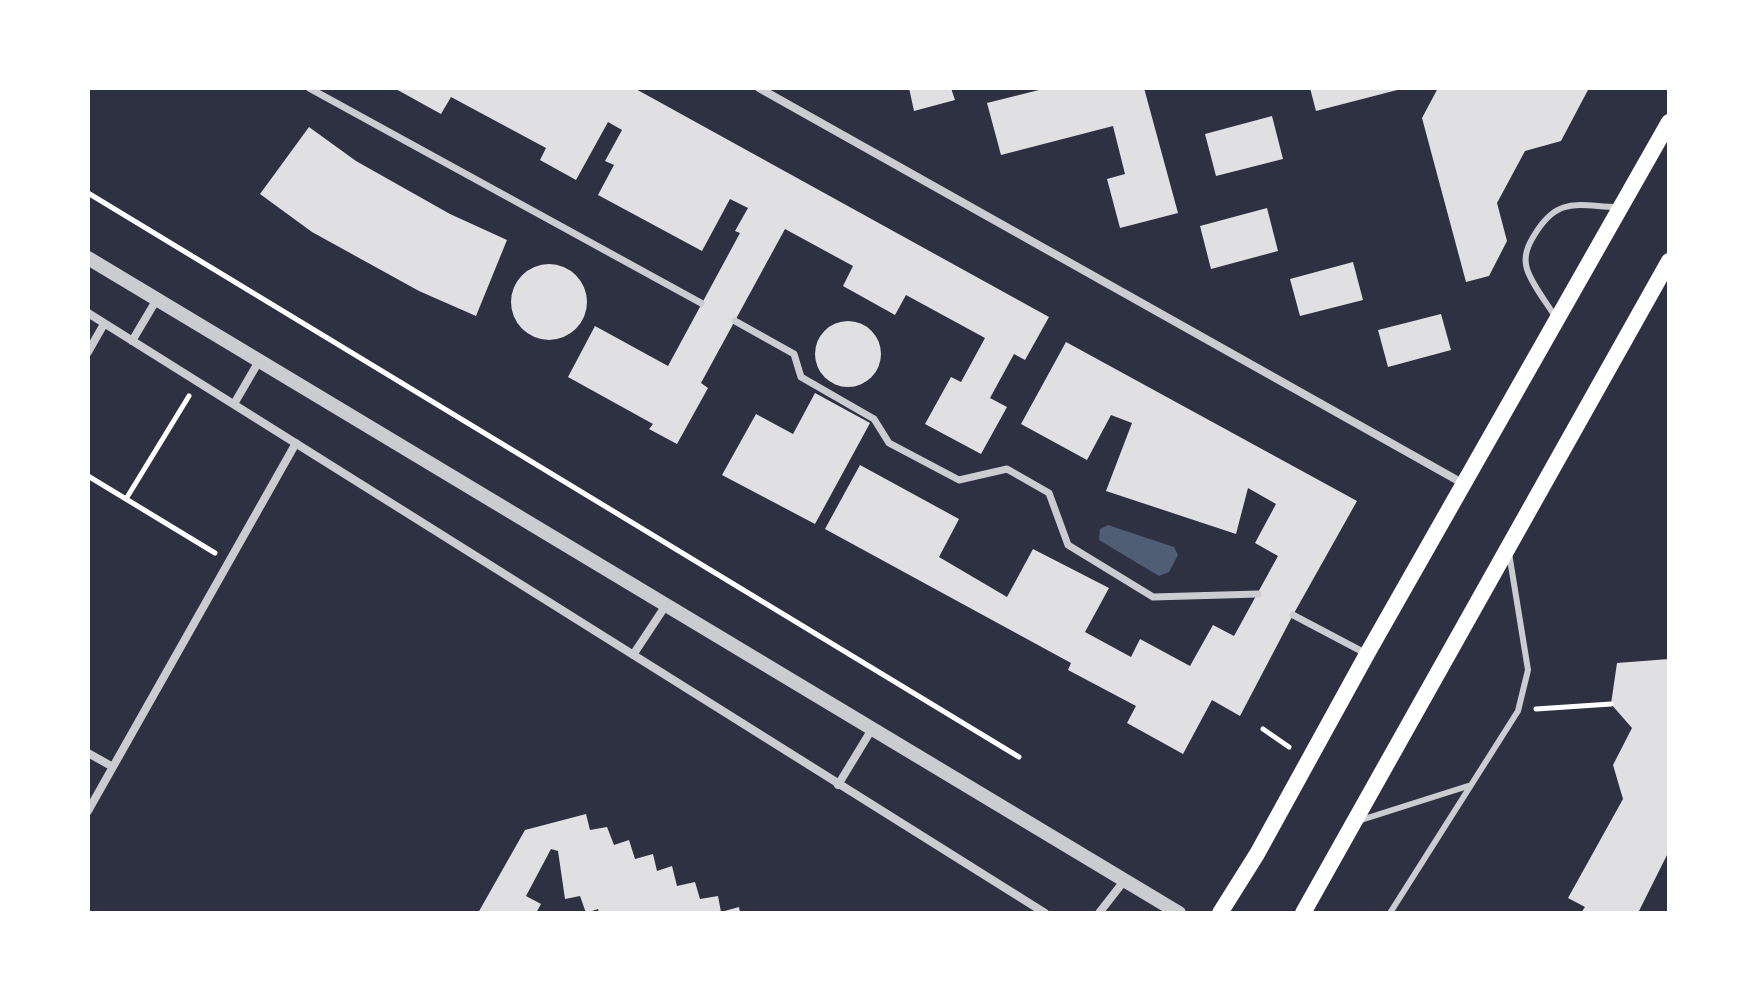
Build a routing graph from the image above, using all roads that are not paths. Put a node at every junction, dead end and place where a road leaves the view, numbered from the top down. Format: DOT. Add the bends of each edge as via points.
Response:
graph roads {
  1 [pos="309,88"];
  2 [pos="759,88"];
  3 [pos="1669,122"];
  4 [pos="1620,207"];
  5 [pos="88,258"];
  6 [pos="1669,261"];
  7 [pos="157,299"];
  8 [pos="701,303"];
  9 [pos="88,313"];
  10 [pos="1557,320"];
  11 [pos="735,321"];
  12 [pos="104,324"];
  13 [pos="132,341"];
  14 [pos="88,352"];
  15 [pos="259,361"];
  16 [pos="234,404"];
  17 [pos="296,443"];
  18 [pos="1464,484"];
  19 [pos="1508,547"];
  20 [pos="1258,594"];
  21 [pos="666,605"];
  22 [pos="1293,615"];
  23 [pos="1367,654"];
  24 [pos="633,655"];
  25 [pos="872,729"];
  26 [pos="88,753"];
  27 [pos="113,767"];
  28 [pos="838,785"];
  29 [pos="1469,785"];
  30 [pos="88,811"];
  31 [pos="1354,822"];
  32 [pos="1124,881"];
  33 [pos="1045,913"];
  34 [pos="1099,913"];
  35 [pos="1179,913"];
  36 [pos="1220,913"];
  37 [pos="1303,913"];
  38 [pos="1390,913"];
  1 -- 8 [label="street"];
  2 -- 18 [label="street"];
  3 -- 4 [label="main road"];
  4 -- 10 [label="main road"];
  4 -- 10 [label="lane" via="1556,209 1529,244 1527,270"];
  5 -- 7 [label="street"];
  6 -- 19 [label="main road"];
  7 -- 13 [label="street"];
  7 -- 15 [label="street"];
  9 -- 12 [label="street"];
  10 -- 18 [label="main road"];
  11 -- 20 [label="street" via="794,354 801,377 874,419 889,443 959,480 1007,469 1049,493 1068,545 1153,597"];
  12 -- 13 [label="street"];
  12 -- 14 [label="street"];
  13 -- 16 [label="street"];
  15 -- 16 [label="street"];
  15 -- 21 [label="street"];
  16 -- 17 [label="street"];
  17 -- 24 [label="street"];
  17 -- 27 [label="street"];
  18 -- 23 [label="main road"];
  19 -- 29 [label="lane" via="1528,670 1518,711"];
  19 -- 31 [label="main road"];
  21 -- 24 [label="street"];
  21 -- 25 [label="street"];
  22 -- 23 [label="street"];
  23 -- 36 [label="main road"];
  24 -- 28 [label="street"];
  25 -- 28 [label="street"];
  25 -- 32 [label="street"];
  26 -- 27 [label="street"];
  27 -- 30 [label="street"];
  28 -- 33 [label="street"];
  29 -- 31 [label="lane"];
  29 -- 38 [label="lane"];
  31 -- 37 [label="main road"];
  32 -- 34 [label="street"];
  32 -- 35 [label="street"];
}
